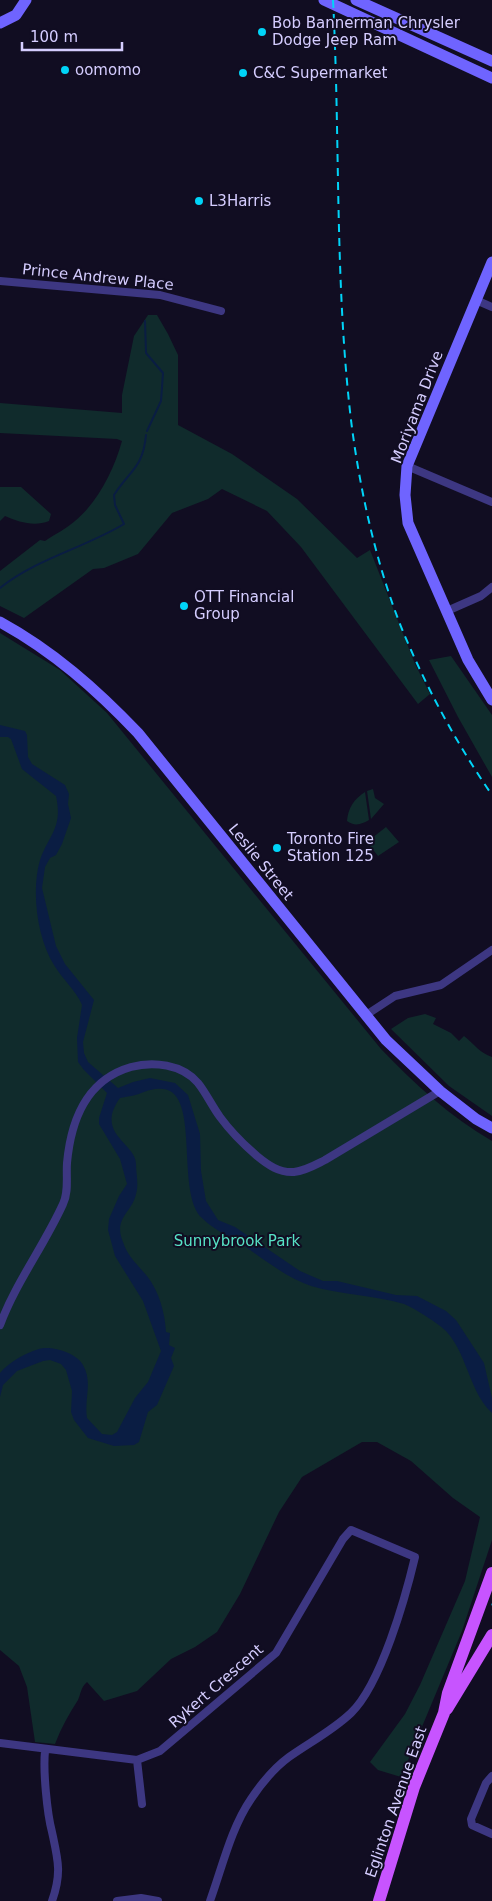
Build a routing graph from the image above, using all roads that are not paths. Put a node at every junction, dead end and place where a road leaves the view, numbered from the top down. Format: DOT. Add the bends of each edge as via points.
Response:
graph roads {
  1 [pos="26,0"];
  2 [pos="324,0"];
  3 [pos="356,0"];
  4 [pos="0,23"];
  5 [pos="492,61"];
  6 [pos="492,78"];
  7 [pos="492,262"];
  8 [pos="0,281"];
  9 [pos="476,300"];
  10 [pos="492,307"];
  11 [pos="221,311"];
  12 [pos="407,466"];
  13 [pos="492,502"];
  14 [pos="492,586"];
  15 [pos="447,611"];
  16 [pos="0,622"];
  17 [pos="492,700"];
  18 [pos="492,950"];
  19 [pos="366,1015"];
  20 [pos="440,1090"];
  21 [pos="492,1128"];
  22 [pos="0,1325"];
  23 [pos="492,1573"];
  24 [pos="492,1635"];
  25 [pos="444,1713"];
  26 [pos="0,1743"];
  27 [pos="45,1751"];
  28 [pos="138,1760"];
  29 [pos="492,1776"];
  30 [pos="142,1804"];
  31 [pos="492,1834"];
  32 [pos="55,1900"];
  33 [pos="117,1901"];
  34 [pos="158,1901"];
  35 [pos="210,1901"];
  36 [pos="379,1901"];
  1 -- 4 [label="main road" via="16,15"];
  2 -- 6 [label="main road"];
  3 -- 5 [label="main road"];
  7 -- 9 [label="main road, Moriyama Drive"];
  8 -- 11 [label="street, Prince Andrew Place" via="160,294"];
  9 -- 10 [label="street"];
  9 -- 12 [label="main road, Moriyama Drive"];
  12 -- 13 [label="street"];
  12 -- 15 [label="main road, Moriyama Drive" via="405,495 408,523"];
  14 -- 15 [label="street" via="481,596"];
  15 -- 17 [label="main road, Moriyama Drive" via="468,660"];
  16 -- 19 [label="main road, Leslie Street" via="35,641 74,671 138,733"];
  18 -- 19 [label="street" via="441,985 395,996"];
  19 -- 20 [label="main road, Leslie Street" via="386,1040"];
  20 -- 21 [label="main road, Leslie Street"];
  20 -- 22 [label="street" via="325,1160 290,1172 272,1167 246,1146 224,1123 197,1082 183,1071 147,1064 117,1072 98,1084 85,1099 77,1117 67,1164 66,1196 15,1290"];
  23 -- 25 [label="main road, Eglinton Avenue East" via="448,1693"];
  24 -- 25 [label="main road, Eglinton Avenue East"];
  25 -- 36 [label="main road, Eglinton Avenue East" via="414,1787"];
  26 -- 27 [label="street, Rykert Crescent"];
  27 -- 28 [label="street, Rykert Crescent"];
  27 -- 32 [label="street" via="51,1831 60,1874"];
  28 -- 30 [label="street"];
  28 -- 35 [label="street, Rykert Crescent" via="160,1751 181,1735 276,1653 351,1530 416,1557 377,1676 352,1712 332,1730 288,1758 249,1801"];
  29 -- 31 [label="street" via="471,1819 472,1825"];
  33 -- 34 [label="street" via="141,1898"];
}
